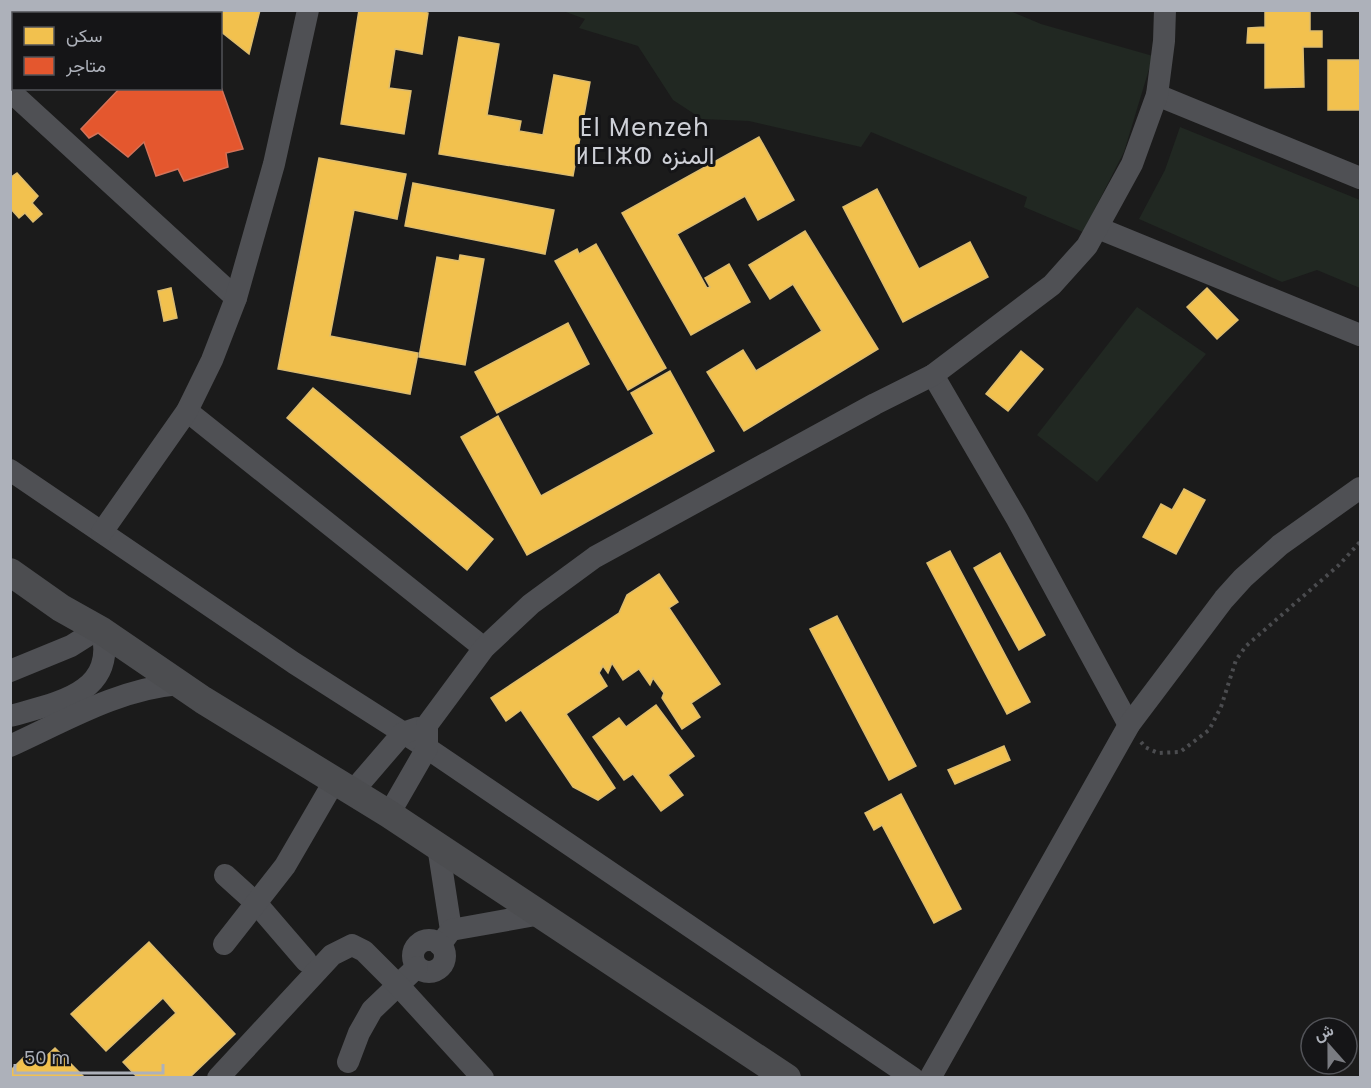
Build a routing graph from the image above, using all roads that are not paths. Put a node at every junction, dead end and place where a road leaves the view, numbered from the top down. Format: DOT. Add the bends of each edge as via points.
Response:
graph roads {
  1 [pos="308,10"];
  2 [pos="1164,10"];
  3 [pos="10,90"];
  4 [pos="1157,95"];
  5 [pos="1360,178"];
  6 [pos="1098,228"];
  7 [pos="236,298"];
  8 [pos="1360,335"];
  9 [pos="933,375"];
  10 [pos="187,411"];
  11 [pos="10,470"];
  12 [pos="1360,488"];
  13 [pos="102,532"];
  14 [pos="12,575"];
  15 [pos="100,630"];
  16 [pos="484,648"];
  17 [pos="10,671"];
  18 [pos="179,684"];
  19 [pos="68,709"];
  20 [pos="10,716"];
  21 [pos="428,725"];
  22 [pos="1129,725"];
  23 [pos="404,733"];
  24 [pos="10,746"];
  25 [pos="427,748"];
  26 [pos="344,785"];
  27 [pos="389,814"];
  28 [pos="438,846"];
  29 [pos="225,875"];
  30 [pos="256,903"];
  31 [pos="541,914"];
  32 [pos="446,938"];
  33 [pos="224,944"];
  34 [pos="306,962"];
  35 [pos="398,985"];
  36 [pos="348,1062"];
  37 [pos="218,1077"];
  38 [pos="483,1077"];
  39 [pos="787,1077"];
  40 [pos="913,1077"];
  41 [pos="930,1077"];
  1 -- 7 [label="street" via="274,164"];
  2 -- 4 [label="street"];
  3 -- 7 [label="street"];
  4 -- 5 [label="street"];
  4 -- 6 [label="street" via="1132,164"];
  6 -- 8 [label="street"];
  6 -- 9 [label="street" via="1052,285"];
  7 -- 10 [label="street"];
  9 -- 16 [label="street" via="596,557 531,604"];
  9 -- 22 [label="street"];
  10 -- 13 [label="street"];
  10 -- 16 [label="street"];
  11 -- 13 [label="street"];
  12 -- 22 [label="street" via="1280,545 1243,578"];
  13 -- 23 [label="street"];
  14 -- 15 [label="main road"];
  15 -- 17 [label="street"];
  15 -- 18 [label="main road"];
  15 -- 19 [label="street" via="105,644 100,671"];
  16 -- 21 [label="street"];
  18 -- 19 [label="street" via="152,687"];
  18 -- 26 [label="main road"];
  19 -- 20 [label="street"];
  19 -- 24 [label="street"];
  21 -- 23 [label="street"];
  21 -- 25 [label="street"];
  22 -- 41 [label="street"];
  23 -- 25 [label="street"];
  23 -- 26 [label="street"];
  25 -- 27 [label="street"];
  25 -- 40 [label="street"];
  26 -- 27 [label="main road"];
  26 -- 30 [label="street"];
  27 -- 28 [label="main road"];
  28 -- 31 [label="main road"];
  28 -- 32 [label="street"];
  29 -- 30 [label="street"];
  30 -- 33 [label="street"];
  30 -- 34 [label="street"];
  31 -- 32 [label="street"];
  31 -- 39 [label="main road"];
  32 -- 35 [label="street" via="445,959 437,970 430,972 417,967"];
  35 -- 36 [label="street" via="372,1010"];
  35 -- 37 [label="street" via="364,951 352,945 332,955"];
  35 -- 38 [label="street"];
}
